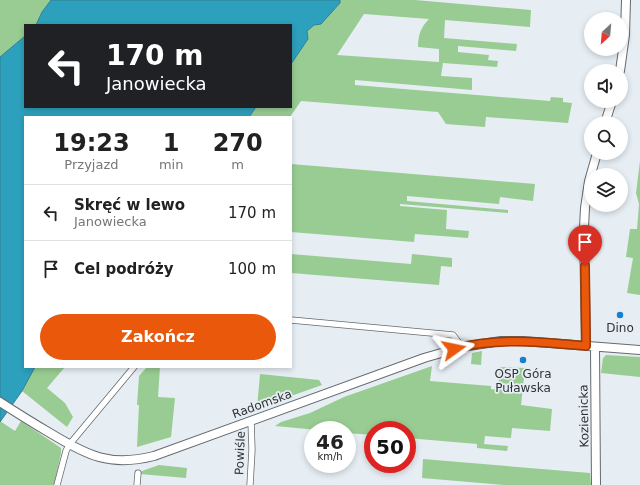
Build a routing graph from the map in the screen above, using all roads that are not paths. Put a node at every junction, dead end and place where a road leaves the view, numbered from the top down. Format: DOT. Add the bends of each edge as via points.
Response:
graph roads {
  1 [pos="626,0"];
  2 [pos="621,64"];
  3 [pos="595,160"];
  4 [pos="292,320"];
  5 [pos="586,346"];
  6 [pos="462,347"];
  7 [pos="595,347"];
  8 [pos="640,350"];
  9 [pos="133,368"];
  10 [pos="0,402"];
  11 [pos="252,421"];
  12 [pos="69,444"];
  13 [pos="138,473"];
  14 [pos="57,485"];
  15 [pos="137,485"];
  16 [pos="250,485"];
  17 [pos="596,485"];
  1 -- 2 [label="main road"];
  3 -- 5 [label="main road" via="589,181 584,228"];
  4 -- 6 [label="street" via="453,335"];
  5 -- 6 [label="main road, Radomska" via="501,341"];
  5 -- 7 [label="main road, Radomska"];
  6 -- 11 [label="main road, Radomska" via="424,358"];
  7 -- 8 [label="main road, Radomska"];
  7 -- 17 [label="main road, Kozienicka"];
  9 -- 12 [label="street"];
  10 -- 12 [label="main road, Radomska"];
  11 -- 12 [label="main road, Radomska" via="154,456 132,460 98,457"];
  11 -- 16 [label="street, Powiśle"];
  12 -- 14 [label="street"];
  13 -- 15 [label="street"];
}
